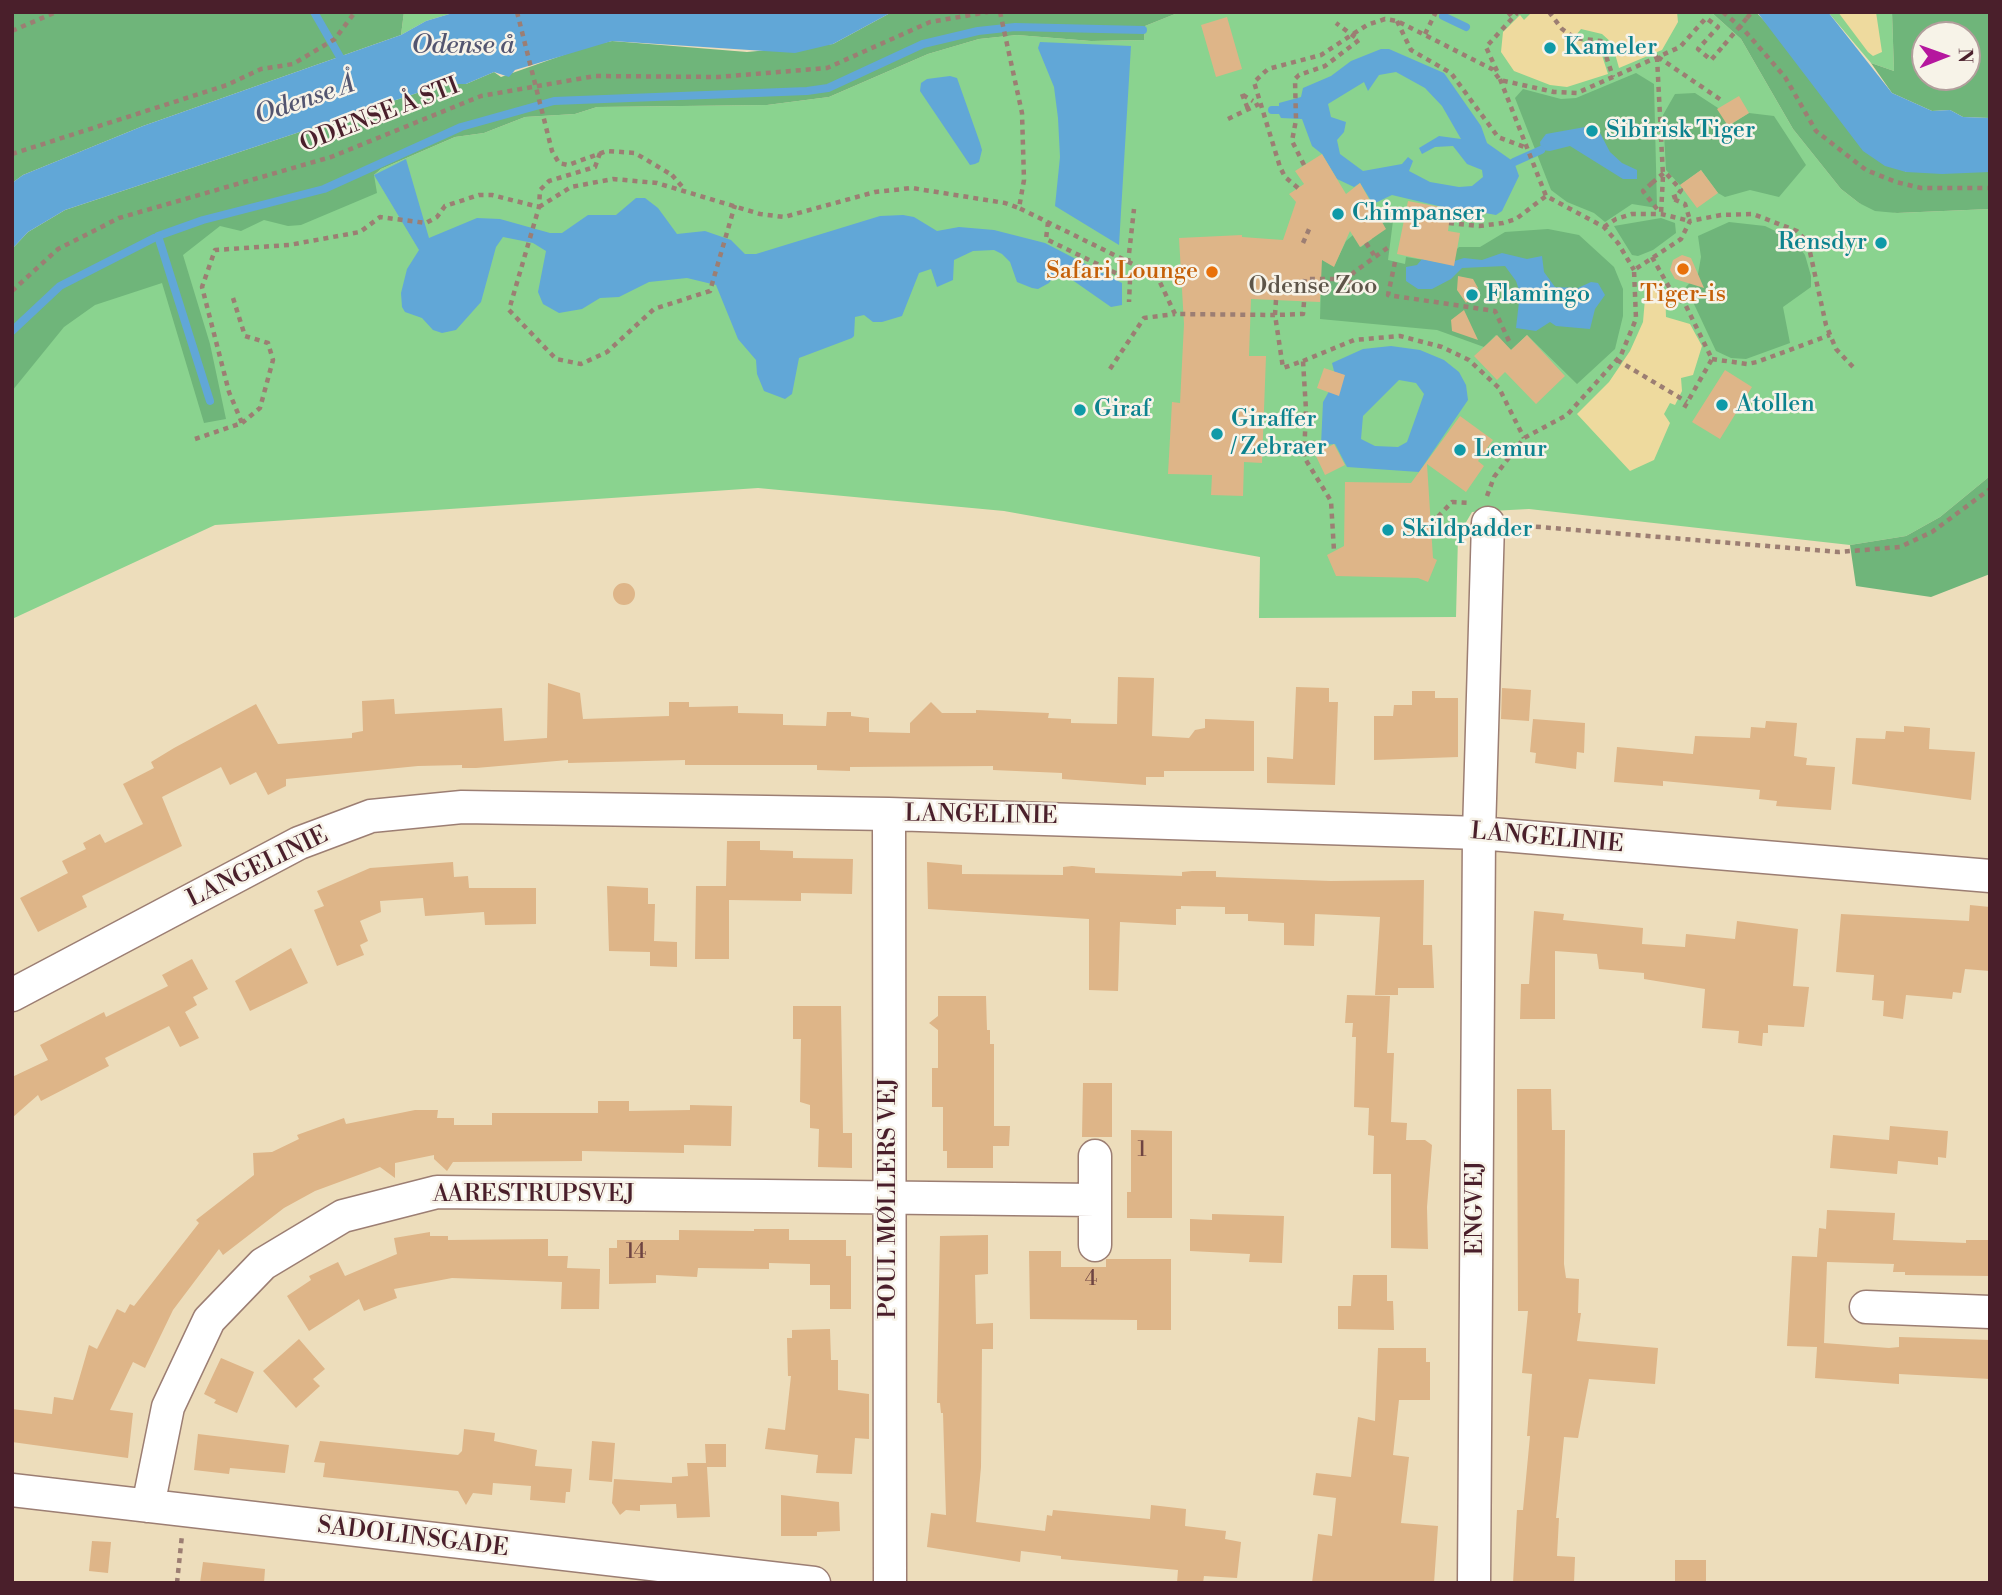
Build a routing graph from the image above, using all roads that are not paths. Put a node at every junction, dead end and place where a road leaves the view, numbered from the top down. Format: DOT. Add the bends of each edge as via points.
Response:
graph roads {
  1 [pos="1481,510"];
  2 [pos="889,814"];
  3 [pos="1479,833"];
  4 [pos="1990,876"];
  5 [pos="12,995"];
  6 [pos="1095,1156"];
  7 [pos="890,1197"];
  8 [pos="1095,1200"];
  9 [pos="1095,1245"];
  10 [pos="1866,1307"];
  11 [pos="1990,1312"];
  12 [pos="12,1490"];
  13 [pos="148,1506"];
  14 [pos="814,1583"];
  15 [pos="890,1583"];
  16 [pos="1474,1583"];
  1 -- 3 [label="street, ENGVEJ"];
  2 -- 3 [label="street, LANGELINIE"];
  2 -- 5 [label="street, LANGELINIE" via="462,807 371,816 299,843"];
  2 -- 7 [label="street, POUL MØLLERS VEJ"];
  3 -- 4 [label="street, LANGELINIE"];
  3 -- 16 [label="street, ENGVEJ"];
  6 -- 8 [label="street"];
  7 -- 8 [label="street, AARESTRUPSVEJ"];
  7 -- 13 [label="street, AARESTRUPSVEJ" via="437,1192 343,1216 263,1264 209,1321 168,1408"];
  7 -- 15 [label="street, POUL MØLLERS VEJ"];
  8 -- 9 [label="street"];
  10 -- 11 [label="street"];
  12 -- 13 [label="street, SADOLINSGADE"];
  13 -- 14 [label="street, SADOLINSGADE"];
}
